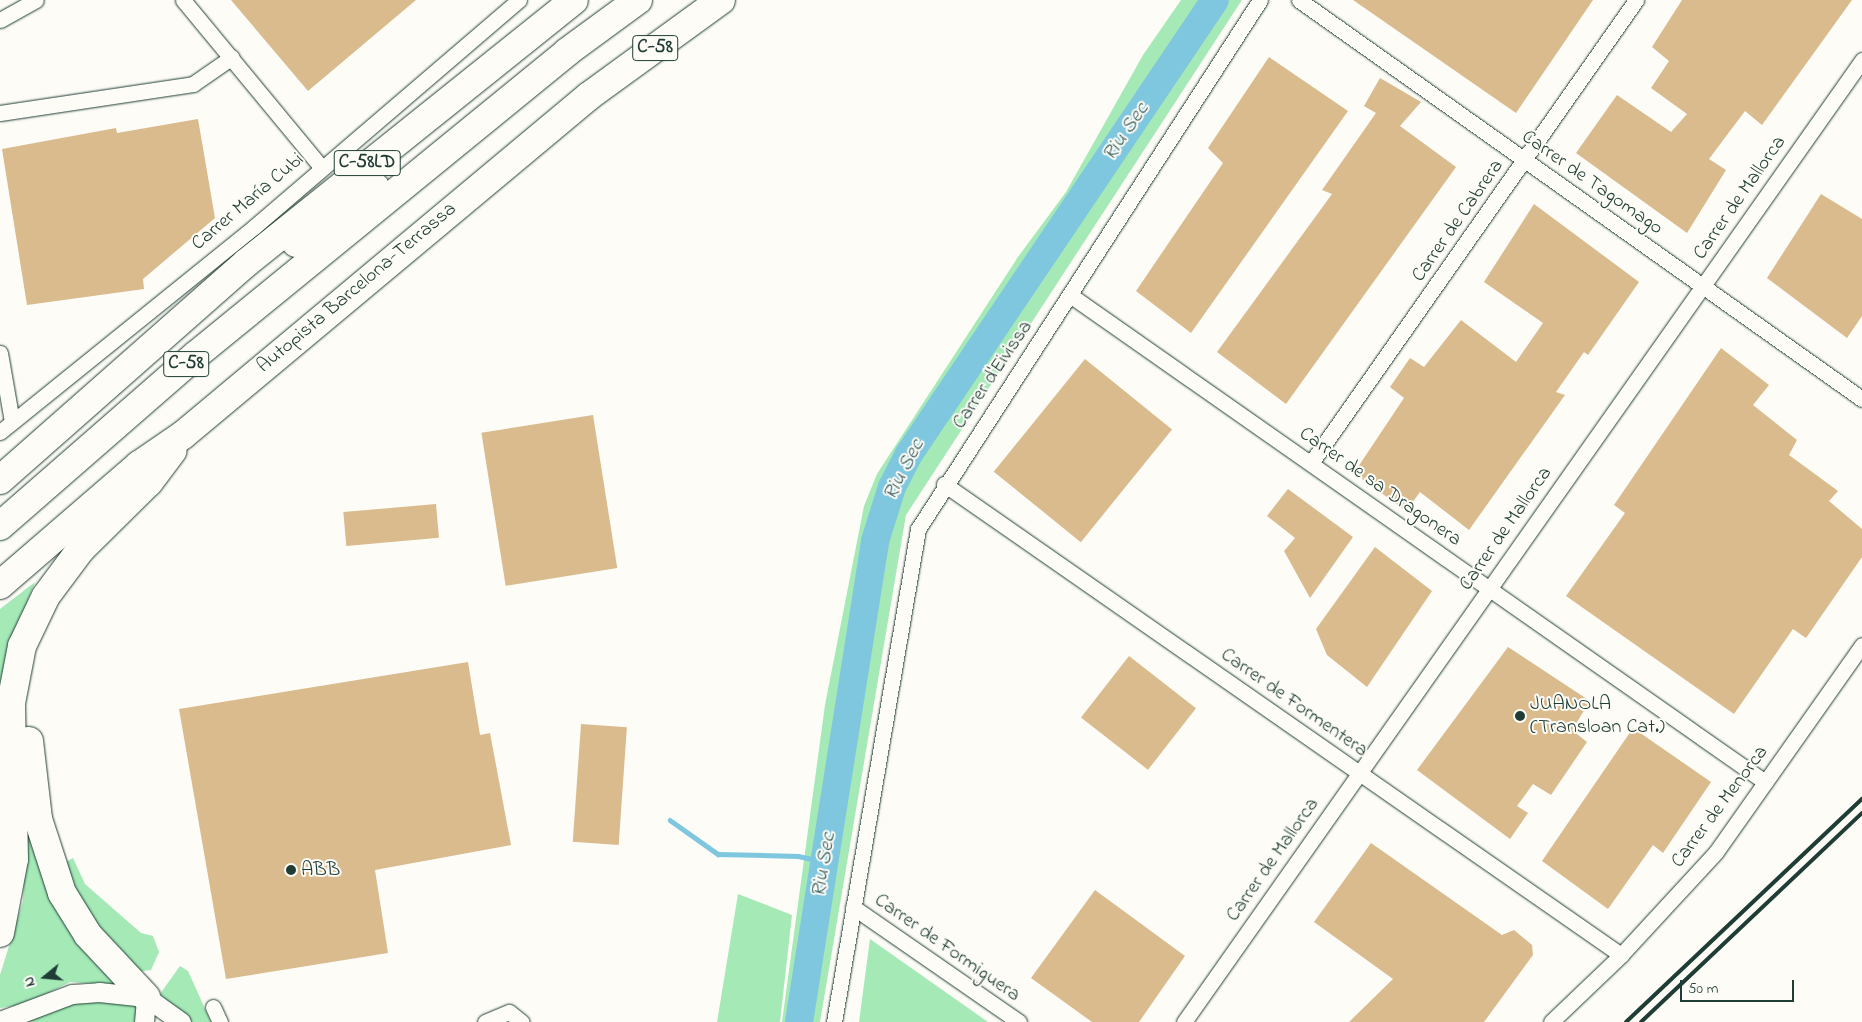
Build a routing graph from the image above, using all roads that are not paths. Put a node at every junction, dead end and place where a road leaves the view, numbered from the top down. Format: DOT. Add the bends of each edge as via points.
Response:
graph roads {
  1 [pos="36,0"];
  2 [pos="183,0"];
  3 [pos="519,0"];
  4 [pos="574,0"];
  5 [pos="638,0"];
  6 [pos="721,0"];
  7 [pos="1260,0"];
  8 [pos="1299,0"];
  9 [pos="1636,0"];
  10 [pos="0,20"];
  11 [pos="567,52"];
  12 [pos="232,57"];
  13 [pos="1862,60"];
  14 [pos="0,113"];
  15 [pos="1525,160"];
  16 [pos="321,167"];
  17 [pos="1702,286"];
  18 [pos="1070,295"];
  19 [pos="167,334"];
  20 [pos="0,353"];
  21 [pos="1862,399"];
  22 [pos="6,427"];
  23 [pos="183,435"];
  24 [pos="1311,463"];
  25 [pos="0,480"];
  26 [pos="944,484"];
  27 [pos="0,526"];
  28 [pos="65,571"];
  29 [pos="0,585"];
  30 [pos="1489,588"];
  31 [pos="1862,645"];
  32 [pos="1359,773"];
  33 [pos="1765,782"];
  34 [pos="853,907"];
  35 [pos="0,933"];
  36 [pos="1621,956"];
  37 [pos="212,1006"];
  38 [pos="145,1010"];
  39 [pos="0,1021"];
  40 [pos="181,1022"];
  41 [pos="220,1022"];
  42 [pos="486,1022"];
  43 [pos="522,1022"];
  44 [pos="834,1022"];
  45 [pos="1019,1022"];
  46 [pos="1184,1022"];
  47 [pos="1551,1022"];
  1 -- 10 [label="street"];
  2 -- 12 [label="street"];
  3 -- 16 [label="street, Carrer María Cubi"];
  4 -- 19 [label="highway, C-58LD" via="352,176"];
  5 -- 11 [label="highway, C-58"];
  6 -- 23 [label="highway, Autopista Barcelona-Terrassa / C-58" via="589,96"];
  7 -- 18 [label="street, Carrer d'Eivissa"];
  8 -- 15 [label="street, Carrer de Tagomago"];
  9 -- 15 [label="street, Carrer de Cabrera"];
  11 -- 19 [label="highway"];
  11 -- 27 [label="highway, C-58" via="196,355"];
  12 -- 14 [label="street" via="193,84"];
  12 -- 16 [label="street"];
  13 -- 17 [label="street, Carrer de Mallorca"];
  15 -- 17 [label="street, Carrer de Tagomago"];
  15 -- 24 [label="street, Carrer de Cabrera"];
  16 -- 22 [label="street, Carrer María Cubi" via="254,227"];
  17 -- 21 [label="street, Carrer de Tagomago"];
  17 -- 30 [label="street, Carrer de Mallorca"];
  18 -- 24 [label="street, Carrer de sa Dragonera"];
  18 -- 26 [label="street, Carrer d'Eivissa"];
  19 -- 25 [label="highway, C-58LD"];
  20 -- 22 [label="street"];
  23 -- 28 [label="highway" via="149,482 106,522"];
  23 -- 29 [label="highway, Autopista Barcelona-Terrassa / C-58" via="139,465"];
  24 -- 30 [label="street, Carrer de sa Dragonera"];
  26 -- 32 [label="street, Carrer de Formentera"];
  26 -- 34 [label="street, Carrer d'Eivissa" via="918,529 914,545"];
  28 -- 35 [label="highway" via="31,624 16,669 11,731 14,859"];
  28 -- 38 [label="highway" via="49,610 32,677 29,735 38,819 51,868 74,916"];
  30 -- 32 [label="street, Carrer de Mallorca"];
  30 -- 33 [label="street, Carrer de sa Dragonera"];
  31 -- 33 [label="street, Carrer de Menorca"];
  32 -- 36 [label="street, Carrer de Formentera"];
  32 -- 46 [label="street, Carrer de Mallorca"];
  33 -- 36 [label="street, Carrer de Menorca" via="1716,852"];
  34 -- 44 [label="street, Carrer d'Eivissa"];
  34 -- 45 [label="street, Carrer de Formiguera"];
  36 -- 47 [label="street, Carrer de Menorca"];
  37 -- 41 [label="street"];
  38 -- 39 [label="street" via="99,992 72,994"];
  38 -- 40 [label="street"];
  42 -- 43 [label="street" via="510,1012"];
}
